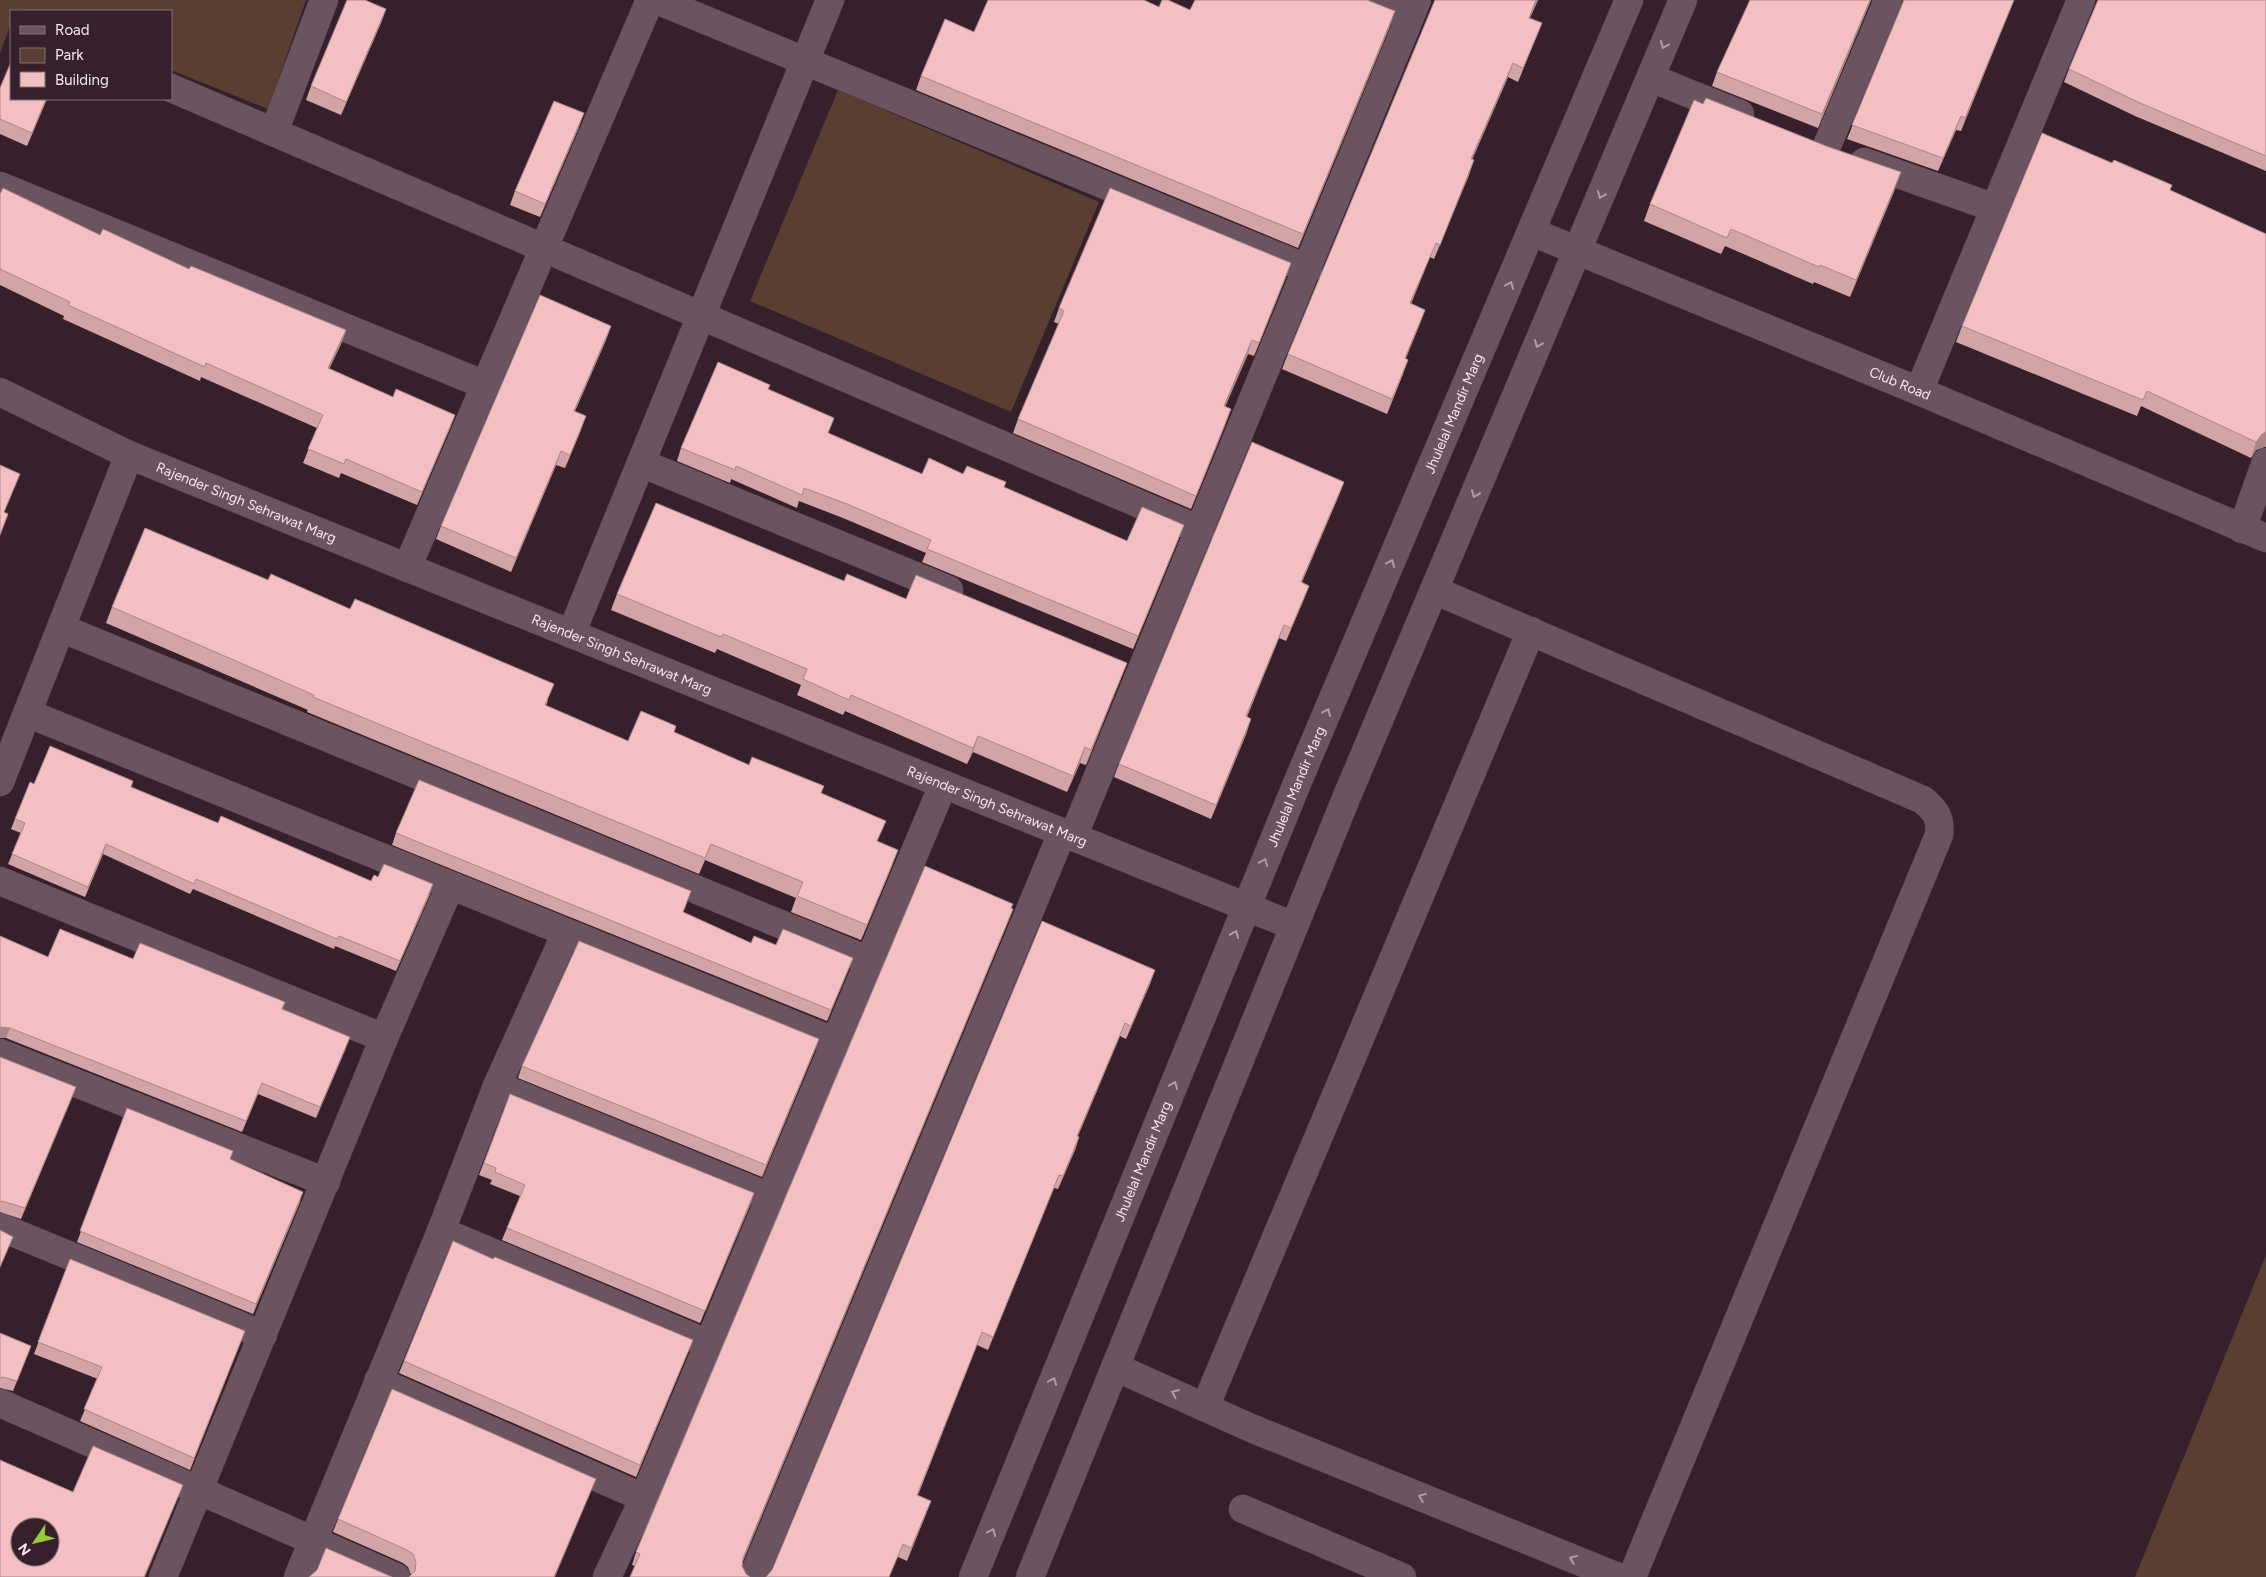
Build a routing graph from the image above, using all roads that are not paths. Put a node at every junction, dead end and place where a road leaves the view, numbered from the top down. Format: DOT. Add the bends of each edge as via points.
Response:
graph roads {
  1 [pos="324,0"];
  2 [pos="650,0"];
  3 [pos="657,0"];
  4 [pos="830,0"];
  5 [pos="1368,0"];
  6 [pos="1629,0"];
  7 [pos="1683,0"];
  8 [pos="1888,0"];
  9 [pos="2081,0"];
  10 [pos="1414,9"];
  11 [pos="806,62"];
  12 [pos="1651,78"];
  13 [pos="172,88"];
  14 [pos="1761,122"];
  15 [pos="274,132"];
  16 [pos="1798,137"];
  17 [pos="1826,148"];
  18 [pos="0,186"];
  19 [pos="1995,208"];
  20 [pos="1532,232"];
  21 [pos="544,248"];
  22 [pos="1577,251"];
  23 [pos="1308,269"];
  24 [pos="701,316"];
  25 [pos="485,386"];
  26 [pos="1919,391"];
  27 [pos="0,392"];
  28 [pos="129,455"];
  29 [pos="2266,462"];
  30 [pos="641,463"];
  31 [pos="1200,530"];
  32 [pos="2254,534"];
  33 [pos="407,568"];
  34 [pos="1434,590"];
  35 [pos="969,599"];
  36 [pos="61,628"];
  37 [pos="1531,631"];
  38 [pos="571,634"];
  39 [pos="1115,659"];
  40 [pos="1142,670"];
  41 [pos="27,713"];
  42 [pos="0,782"];
  43 [pos="944,785"];
  44 [pos="1068,835"];
  45 [pos="0,881"];
  46 [pos="450,886"];
  47 [pos="1246,907"];
  48 [pos="1294,926"];
  49 [pos="566,933"];
  50 [pos="870,961"];
  51 [pos="384,1038"];
  52 [pos="836,1042"];
  53 [pos="0,1053"];
  54 [pos="497,1086"];
  55 [pos="326,1182"];
  56 [pos="770,1197"];
  57 [pos="0,1227"];
  58 [pos="441,1231"];
  59 [pos="263,1335"];
  60 [pos="709,1344"];
  61 [pos="1115,1367"];
  62 [pos="378,1381"];
  63 [pos="0,1403"];
  64 [pos="1206,1407"];
  65 [pos="200,1490"];
  66 [pos="644,1498"];
  67 [pos="1243,1509"];
  68 [pos="313,1540"];
  69 [pos="163,1577"];
  70 [pos="298,1577"];
  71 [pos="396,1577"];
  72 [pos="607,1577"];
  73 [pos="753,1577"];
  74 [pos="974,1577"];
  75 [pos="1030,1577"];
  76 [pos="1402,1577"];
  77 [pos="1618,1577"];
  78 [pos="1632,1577"];
  1 -- 15 [label="street"];
  2 -- 21 [label="street"];
  3 -- 11 [label="street"];
  4 -- 11 [label="street"];
  5 -- 10 [label="street"];
  6 -- 20 [label="street, Jhulelal Mandir Marg"];
  7 -- 12 [label="street, one-way"];
  8 -- 17 [label="street"];
  9 -- 19 [label="street"];
  10 -- 23 [label="street"];
  11 -- 23 [label="street"];
  11 -- 24 [label="street"];
  12 -- 14 [label="street"];
  12 -- 22 [label="street, one-way"];
  13 -- 15 [label="street"];
  15 -- 21 [label="street"];
  16 -- 17 [label="street"];
  17 -- 19 [label="street"];
  18 -- 25 [label="street"];
  19 -- 26 [label="street"];
  20 -- 22 [label="street, Club Road"];
  47 -- 20 [label="street, Jhulelal Mandir Marg, one-way"];
  21 -- 24 [label="street"];
  21 -- 25 [label="street"];
  22 -- 26 [label="street, Club Road"];
  22 -- 34 [label="street, one-way"];
  23 -- 31 [label="street"];
  24 -- 30 [label="street"];
  24 -- 31 [label="street"];
  25 -- 33 [label="street"];
  26 -- 32 [label="street, Club Road"];
  27 -- 28 [label="street, Rajender Singh Sehrawat Marg"];
  28 -- 33 [label="street, Rajender Singh Sehrawat Marg"];
  28 -- 36 [label="street"];
  29 -- 32 [label="street"];
  30 -- 35 [label="street"];
  30 -- 38 [label="street"];
  31 -- 40 [label="street"];
  33 -- 38 [label="street, Rajender Singh Sehrawat Marg"];
  34 -- 37 [label="street"];
  34 -- 48 [label="street"];
  36 -- 41 [label="street"];
  36 -- 50 [label="street"];
  37 -- 64 [label="street"];
  37 -- 78 [label="street" via="1923,800 1935,810 1941,822 1939,835"];
  38 -- 43 [label="street, Rajender Singh Sehrawat Marg"];
  39 -- 40 [label="street"];
  40 -- 44 [label="street"];
  41 -- 42 [label="street"];
  41 -- 46 [label="street"];
  43 -- 44 [label="street, Rajender Singh Sehrawat Marg"];
  43 -- 50 [label="street"];
  44 -- 47 [label="street, Rajender Singh Sehrawat Marg"];
  44 -- 73 [label="street"];
  45 -- 51 [label="street"];
  46 -- 49 [label="street"];
  46 -- 51 [label="street"];
  47 -- 48 [label="street, Rajender Singh Sehrawat Marg"];
  74 -- 47 [label="street, Jhulelal Mandir Marg, one-way"];
  48 -- 61 [label="street"];
  49 -- 52 [label="street"];
  49 -- 54 [label="street"];
  50 -- 52 [label="street"];
  51 -- 55 [label="street"];
  52 -- 56 [label="street"];
  53 -- 55 [label="street"];
  54 -- 56 [label="street"];
  54 -- 58 [label="street"];
  55 -- 59 [label="street"];
  56 -- 60 [label="street"];
  57 -- 59 [label="street"];
  58 -- 60 [label="street"];
  58 -- 62 [label="street"];
  59 -- 65 [label="street"];
  60 -- 66 [label="street"];
  64 -- 61 [label="street, one-way"];
  61 -- 75 [label="street"];
  62 -- 66 [label="street"];
  62 -- 68 [label="street"];
  63 -- 65 [label="street"];
  77 -- 64 [label="street, one-way"];
  65 -- 68 [label="street"];
  65 -- 69 [label="street"];
  66 -- 72 [label="street"];
  67 -- 76 [label="street"];
  68 -- 70 [label="street"];
  68 -- 71 [label="street"];
}
